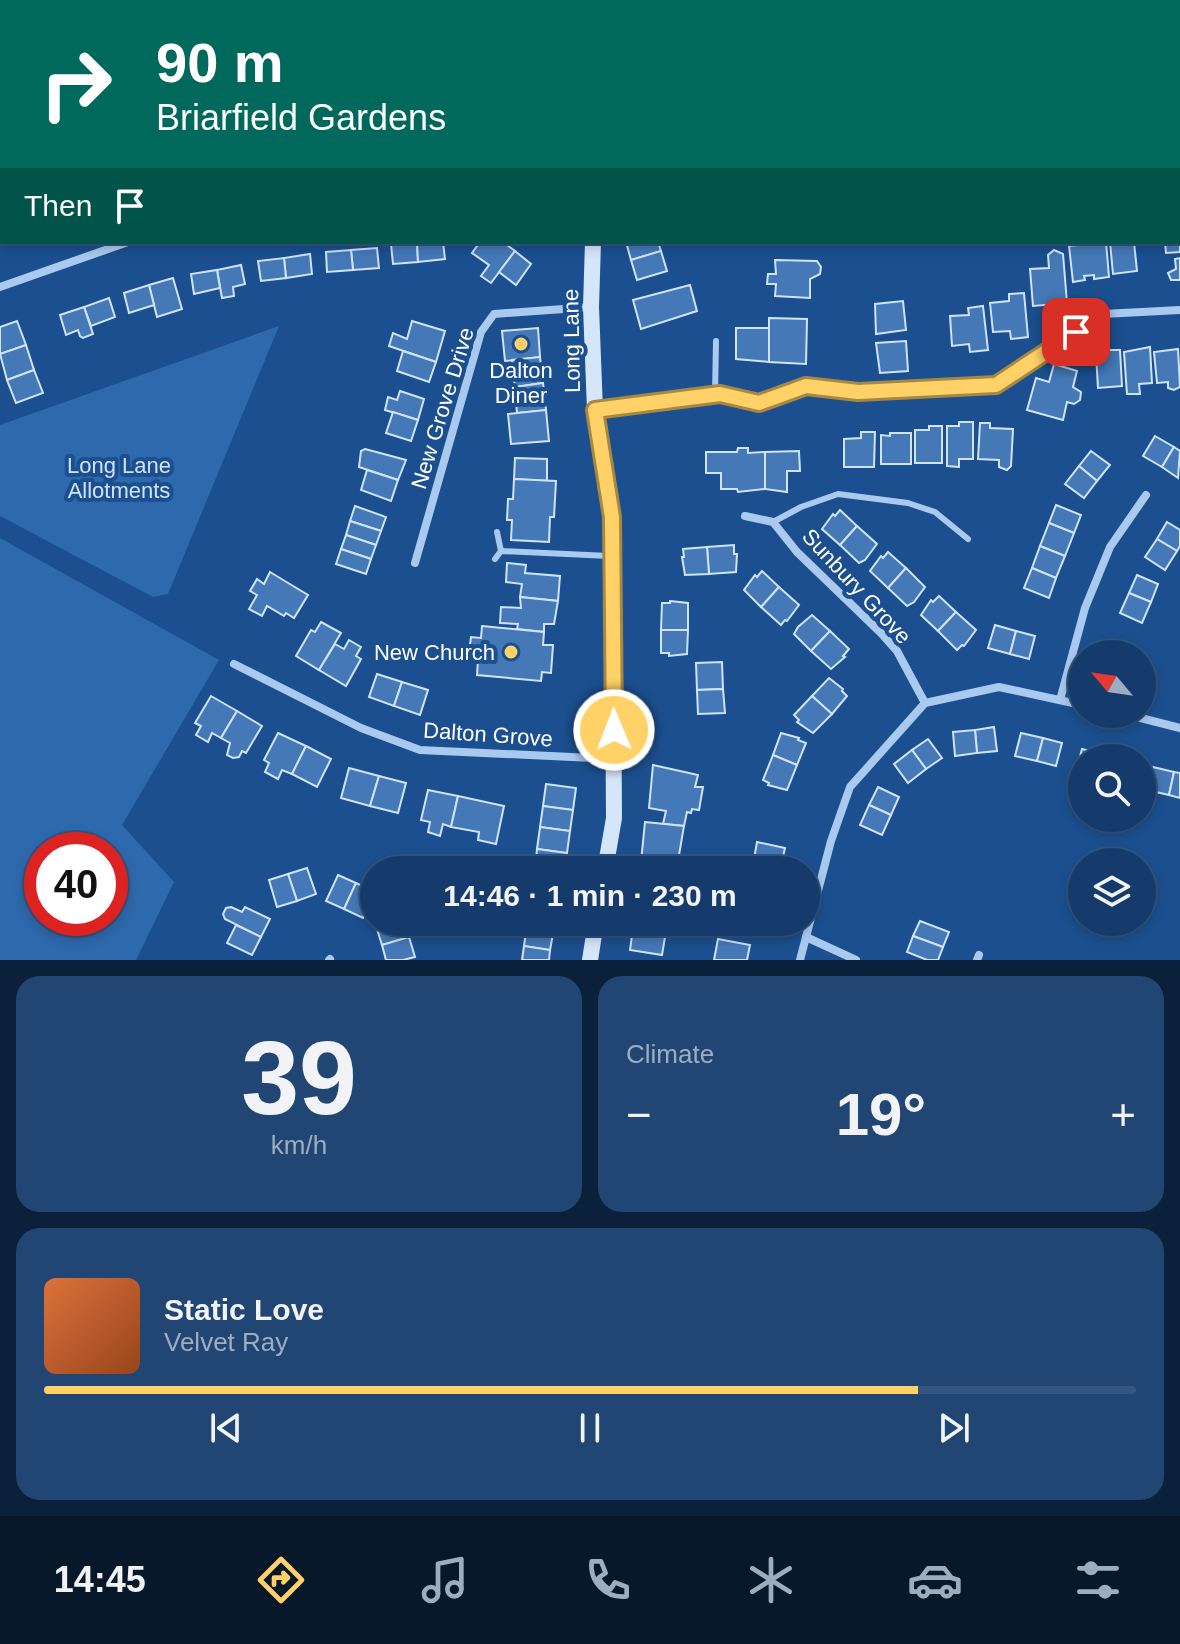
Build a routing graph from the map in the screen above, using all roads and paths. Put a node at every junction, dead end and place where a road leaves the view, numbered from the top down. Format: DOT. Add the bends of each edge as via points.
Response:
graph roads {
  1 [pos="122,244"];
  2 [pos="593,244"];
  3 [pos="0,287"];
  4 [pos="591,307"];
  5 [pos="1180,310"];
  6 [pos="716,341"];
  7 [pos="715,395"];
  8 [pos="595,410"];
  9 [pos="1146,495"];
  10 [pos="745,516"];
  11 [pos="773,522"];
  12 [pos="497,532"];
  13 [pos="968,539"];
  14 [pos="501,551"];
  15 [pos="612,556"];
  16 [pos="495,559"];
  17 [pos="415,563"];
  18 [pos="234,664"];
  19 [pos="1060,700"];
  20 [pos="1068,702"];
  21 [pos="925,703"];
  22 [pos="1156,722"];
  23 [pos="1180,728"];
  24 [pos="614,759"];
  25 [pos="607,856"];
  26 [pos="594,936"];
  27 [pos="806,937"];
  28 [pos="590,960"];
  29 [pos="800,960"];
  30 [pos="856,960"];
  1 -- 3 [label="street"];
  2 -- 4 [label="street, Long Lane"];
  4 -- 8 [label="street, Long Lane"];
  4 -- 17 [label="street, New Grove Drive" via="494,314 481,332"];
  5 -- 7 [label="street" via="1103,314 996,385 858,392 806,386 759,403"];
  6 -- 7 [label="lane"];
  7 -- 8 [label="street"];
  8 -- 15 [label="street, Long Lane" via="612,517"];
  9 -- 19 [label="street" via="1110,547 1085,608"];
  10 -- 11 [label="street, Sunbury Grove"];
  11 -- 13 [label="lane" via="838,494 935,512"];
  11 -- 21 [label="street, Sunbury Grove" via="897,651"];
  12 -- 14 [label="lane"];
  14 -- 15 [label="lane"];
  14 -- 16 [label="lane"];
  15 -- 24 [label="street, Long Lane"];
  18 -- 24 [label="street, Dalton Grove" via="361,728 420,750"];
  19 -- 20 [label="street"];
  19 -- 21 [label="street" via="999,687"];
  21 -- 27 [label="street" via="850,787"];
  22 -- 23 [label="street"];
  24 -- 25 [label="street, Long Lane"];
  26 -- 28 [label="street"];
  27 -- 29 [label="street"];
  27 -- 30 [label="street"];
}
